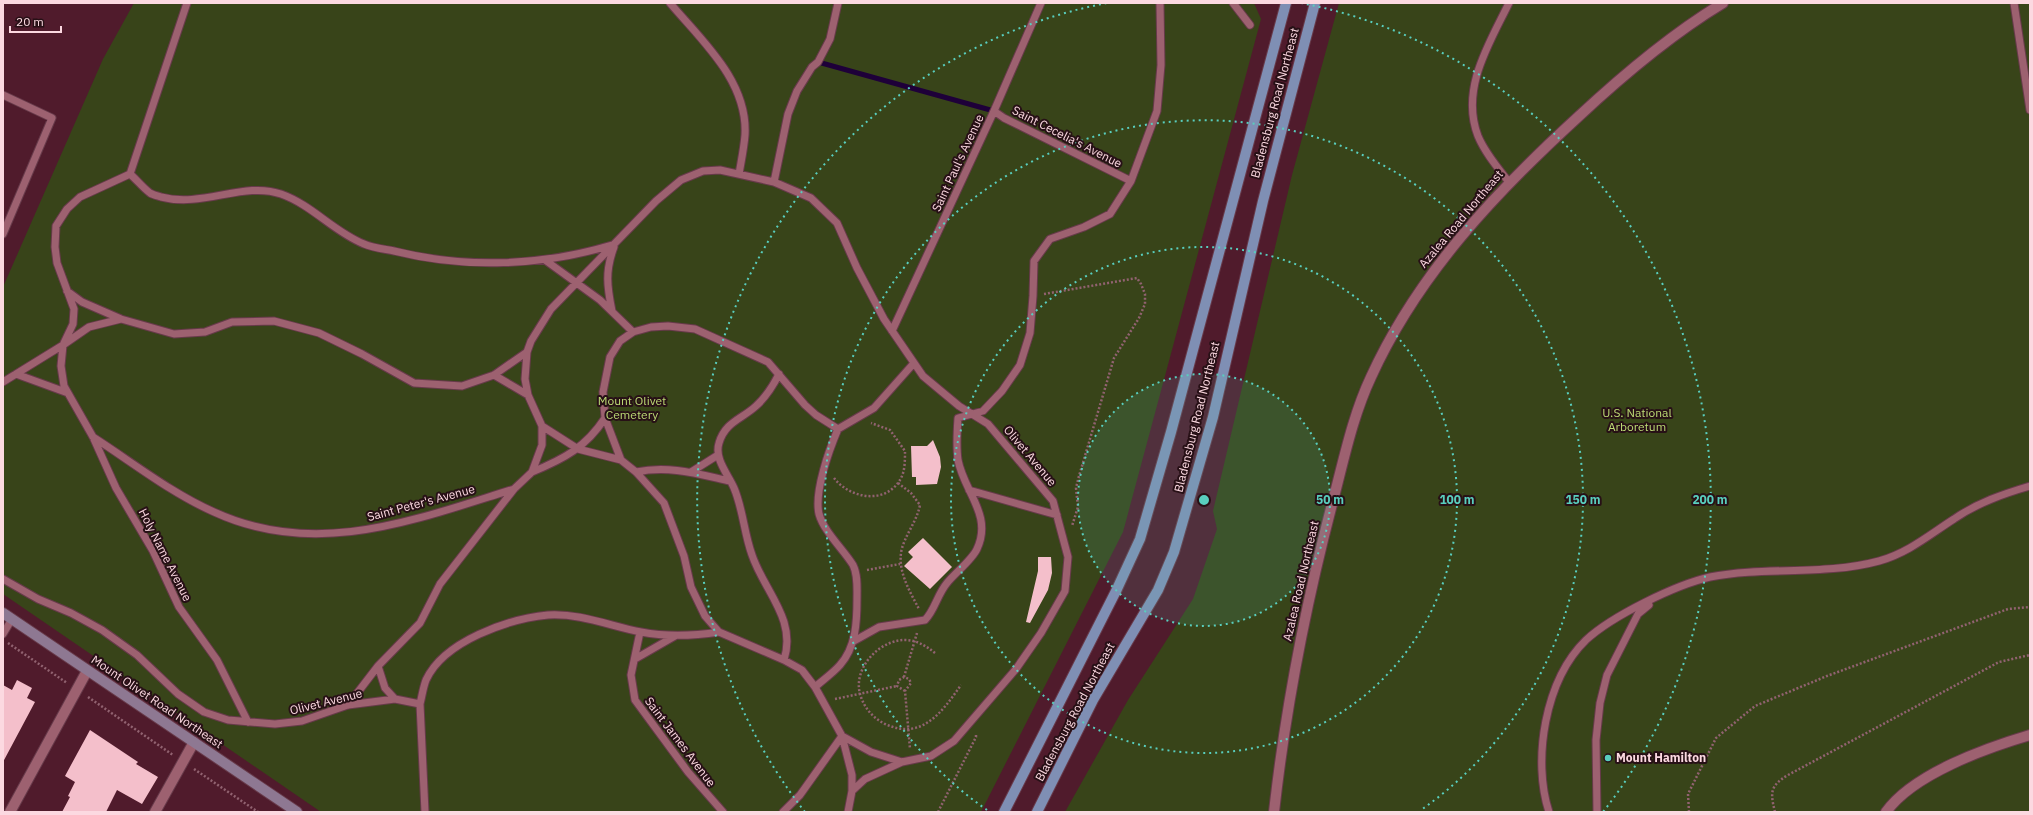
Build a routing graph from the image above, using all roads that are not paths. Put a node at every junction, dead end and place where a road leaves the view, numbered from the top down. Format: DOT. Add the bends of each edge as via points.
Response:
graph roads {
  1 [pos="187,3"];
  2 [pos="670,3"];
  3 [pos="838,3"];
  4 [pos="1041,3"];
  5 [pos="1160,3"];
  6 [pos="1233,3"];
  7 [pos="1286,3"];
  8 [pos="1314,3"];
  9 [pos="1509,3"];
  10 [pos="1723,3"];
  11 [pos="2014,3"];
  12 [pos="1250,25"];
  13 [pos="3,95"];
  14 [pos="2030,110"];
  15 [pos="994,112"];
  16 [pos="130,174"];
  17 [pos="739,174"];
  18 [pos="1131,181"];
  19 [pos="774,182"];
  20 [pos="1509,182"];
  21 [pos="3,234"];
  22 [pos="615,244"];
  23 [pos="545,260"];
  24 [pos="577,282"];
  25 [pos="68,291"];
  26 [pos="612,311"];
  27 [pos="121,319"];
  28 [pos="892,331"];
  29 [pos="633,332"];
  30 [pos="63,345"];
  31 [pos="527,352"];
  32 [pos="914,363"];
  33 [pos="16,374"];
  34 [pos="779,374"];
  35 [pos="494,375"];
  36 [pos="3,382"];
  37 [pos="68,393"];
  38 [pos="528,395"];
  39 [pos="971,414"];
  40 [pos="605,418"];
  41 [pos="542,426"];
  42 [pos="838,429"];
  43 [pos="93,437"];
  44 [pos="578,449"];
  45 [pos="718,455"];
  46 [pos="621,460"];
  47 [pos="532,472"];
  48 [pos="636,472"];
  49 [pos="691,472"];
  50 [pos="730,481"];
  51 [pos="2030,486"];
  52 [pos="514,489"];
  53 [pos="969,490"];
  54 [pos="1057,514"];
  55 [pos="3,579"];
  56 [pos="1660,596"];
  57 [pos="7,616"];
  58 [pos="640,632"];
  59 [pos="720,632"];
  60 [pos="3,634"];
  61 [pos="675,636"];
  62 [pos="854,641"];
  63 [pos="635,659"];
  64 [pos="784,660"];
  65 [pos="378,666"];
  66 [pos="87,671"];
  67 [pos="815,687"];
  68 [pos="395,699"];
  69 [pos="420,704"];
  70 [pos="348,705"];
  71 [pos="248,722"];
  72 [pos="2030,735"];
  73 [pos="842,736"];
  74 [pos="194,742"];
  75 [pos="905,762"];
  76 [pos="852,791"];
  77 [pos="10,812"];
  78 [pos="155,812"];
  79 [pos="297,812"];
  80 [pos="425,812"];
  81 [pos="723,812"];
  82 [pos="783,812"];
  83 [pos="848,812"];
  84 [pos="1004,812"];
  85 [pos="1037,812"];
  86 [pos="1274,812"];
  87 [pos="1549,812"];
  88 [pos="1597,812"];
  89 [pos="1886,812"];
  1 -- 16 [label="lane"];
  2 -- 17 [label="lane" via="730,75 743,106 745,135"];
  3 -- 19 [label="lane" via="830,39 818,62 797,91 788,114"];
  4 -- 15 [label="lane, Saint Paul's Avenue"];
  5 -- 18 [label="lane" via="1157,111"];
  6 -- 12 [label="lane"];
  7 -- 84 [label="main road, Bladensburg Road Northeast" via="1140,539"];
  8 -- 85 [label="main road, Bladensburg Road Northeast" via="1263,201 1213,417 1174,552 1158,590 1093,700"];
  9 -- 20 [label="lane" via="1484,55 1472,100 1479,137"];
  10 -- 20 [label="street, Azalea Road Northeast" via="1672,37 1607,90"];
  11 -- 14 [label="lane"];
  13 -- 21 [label="lane" via="52,118"];
  15 -- 18 [label="lane, Saint Cecelia's Avenue"];
  15 -- 28 [label="lane, Saint Paul's Avenue"];
  16 -- 23 [label="lane" via="151,194 174,200 210,198 251,190 281,194 364,244 414,256 473,263"];
  16 -- 25 [label="lane" via="80,197 56,226 57,263"];
  17 -- 19 [label="lane, Olivet Avenue"];
  17 -- 22 [label="lane, Olivet Avenue" via="720,170 703,171 681,180 656,201"];
  18 -- 39 [label="lane" via="1110,214 1050,240 1034,261 1030,333 1020,365 1002,391 983,411"];
  19 -- 28 [label="lane, Olivet Avenue" via="811,198 837,223 857,268"];
  20 -- 86 [label="street, Azalea Road Northeast" via="1452,246 1424,284 1389,339 1366,386 1330,509 1301,637 1283,739"];
  22 -- 23 [label="lane" via="584,254"];
  22 -- 24 [label="lane, Olivet Avenue"];
  22 -- 26 [label="lane" via="608,262 607,281"];
  23 -- 24 [label="lane"];
  24 -- 26 [label="lane"];
  24 -- 31 [label="lane, Olivet Avenue" via="551,309"];
  25 -- 27 [label="lane" via="82,302"];
  25 -- 30 [label="lane" via="74,308 72,324"];
  26 -- 29 [label="lane"];
  27 -- 30 [label="lane" via="89,327"];
  27 -- 35 [label="lane" via="174,334 205,332 232,322 274,321 319,334 414,383 462,386"];
  28 -- 32 [label="lane, Olivet Avenue"];
  29 -- 34 [label="lane" via="668,326 695,329 768,362"];
  29 -- 40 [label="lane" via="620,341 610,357 603,392"];
  30 -- 33 [label="lane"];
  30 -- 37 [label="lane, Holy Name Avenue" via="61,366 64,386"];
  31 -- 35 [label="lane"];
  31 -- 38 [label="lane" via="525,379"];
  32 -- 39 [label="lane, Olivet Avenue" via="923,376"];
  32 -- 42 [label="lane" via="874,408"];
  33 -- 36 [label="lane"];
  33 -- 37 [label="lane"];
  34 -- 42 [label="lane" via="816,416"];
  34 -- 45 [label="lane" via="769,392 756,406 723,431 718,444"];
  35 -- 38 [label="lane"];
  37 -- 43 [label="lane, Holy Name Avenue"];
  38 -- 41 [label="lane"];
  39 -- 53 [label="lane" via="958,418 956,443 958,462"];
  39 -- 54 [label="lane, Olivet Avenue" via="988,424 1029,471 1053,501"];
  40 -- 44 [label="lane"];
  40 -- 46 [label="lane"];
  41 -- 44 [label="lane"];
  41 -- 47 [label="lane" via="542,446"];
  42 -- 62 [label="lane" via="830,446 818,496 820,515 855,572 857,614"];
  43 -- 52 [label="lane, Saint Peter's Avenue" via="180,494 213,512 244,524 281,532 325,535 382,528"];
  43 -- 71 [label="lane, Holy Name Avenue" via="116,488 153,551 179,608 217,660"];
  44 -- 46 [label="lane"];
  44 -- 47 [label="lane"];
  45 -- 49 [label="lane"];
  45 -- 50 [label="lane"];
  46 -- 48 [label="lane"];
  47 -- 52 [label="lane"];
  48 -- 49 [label="lane" via="651,468"];
  48 -- 59 [label="lane" via="664,503 684,556 690,587 705,616"];
  49 -- 50 [label="lane"];
  50 -- 64 [label="lane" via="739,502 746,539 753,558 785,622 787,652"];
  51 -- 56 [label="lane" via="1978,505 1954,518 1919,544 1881,560 1850,567 1711,577"];
  52 -- 65 [label="lane" via="440,584 420,623"];
  53 -- 54 [label="lane"];
  53 -- 62 [label="lane" via="982,515 982,536 976,551 938,594 931,614 923,620 879,627"];
  54 -- 75 [label="lane, Olivet Avenue" via="1068,557 1065,592 1041,633 1016,670 954,741 931,756"];
  55 -- 71 [label="lane, Olivet Avenue" via="102,630 137,656 178,694 204,712 228,720"];
  56 -- 87 [label="lane" via="1613,620 1587,640 1563,674 1551,706 1542,744 1541,766"];
  56 -- 88 [label="lane" via="1638,614 1607,674 1600,703 1596,740"];
  57 -- 60 [label="lane"];
  57 -- 66 [label="main road, Mount Olivet Road Northeast"];
  58 -- 61 [label="lane"];
  58 -- 63 [label="lane, Saint James Avenue"];
  58 -- 69 [label="lane" via="594,619 548,615 503,625 465,640 443,658 426,680"];
  59 -- 61 [label="lane"];
  59 -- 64 [label="lane"];
  61 -- 63 [label="lane"];
  62 -- 67 [label="lane" via="840,665"];
  63 -- 81 [label="lane, Saint James Avenue" via="631,675 635,700 688,772"];
  64 -- 67 [label="lane" via="802,670"];
  65 -- 68 [label="lane" via="385,688"];
  65 -- 70 [label="lane"];
  66 -- 74 [label="main road, Mount Olivet Road Northeast"];
  66 -- 77 [label="street"];
  67 -- 73 [label="lane"];
  68 -- 69 [label="lane, Olivet Avenue"];
  68 -- 70 [label="lane, Olivet Avenue"];
  69 -- 80 [label="lane"];
  70 -- 71 [label="lane, Olivet Avenue" via="302,721 275,724"];
  72 -- 89 [label="street" via="1927,777 1902,794"];
  73 -- 75 [label="lane" via="871,752"];
  73 -- 76 [label="lane" via="852,775"];
  73 -- 82 [label="lane" via="800,795"];
  74 -- 78 [label="street"];
  74 -- 79 [label="main road, Mount Olivet Road Northeast"];
  75 -- 76 [label="lane, Olivet Avenue" via="865,779"];
  76 -- 83 [label="lane"];
}
